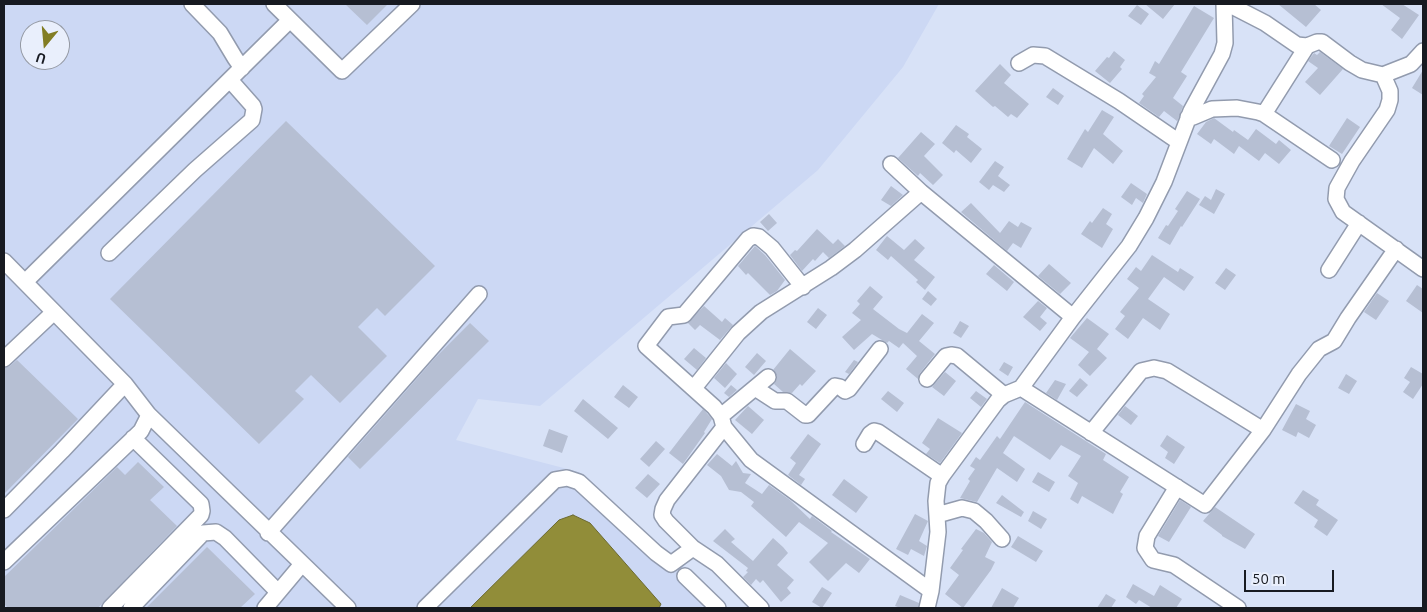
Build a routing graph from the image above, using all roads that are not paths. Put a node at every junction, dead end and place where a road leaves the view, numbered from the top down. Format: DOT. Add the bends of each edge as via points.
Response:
graph roads {
  1 [pos="192,4"];
  2 [pos="274,4"];
  3 [pos="412,4"];
  4 [pos="1224,4"];
  5 [pos="1228,4"];
  6 [pos="290,20"];
  7 [pos="1307,46"];
  8 [pos="1423,51"];
  9 [pos="1019,63"];
  10 [pos="242,68"];
  11 [pos="1383,75"];
  12 [pos="230,80"];
  13 [pos="1264,114"];
  14 [pos="1188,117"];
  15 [pos="1179,142"];
  16 [pos="1332,160"];
  17 [pos="892,164"];
  18 [pos="920,192"];
  19 [pos="1359,223"];
  20 [pos="1396,249"];
  21 [pos="109,253"];
  22 [pos="4,261"];
  23 [pos="1423,269"];
  24 [pos="1329,270"];
  25 [pos="25,282"];
  26 [pos="803,287"];
  27 [pos="478,294"];
  28 [pos="54,312"];
  29 [pos="1073,317"];
  30 [pos="880,349"];
  31 [pos="4,360"];
  32 [pos="768,377"];
  33 [pos="927,379"];
  34 [pos="125,384"];
  35 [pos="694,388"];
  36 [pos="755,388"];
  37 [pos="1020,388"];
  38 [pos="1004,395"];
  39 [pos="149,415"];
  40 [pos="722,422"];
  41 [pos="1263,430"];
  42 [pos="1091,434"];
  43 [pos="134,438"];
  44 [pos="864,444"];
  45 [pos="942,476"];
  46 [pos="1178,487"];
  47 [pos="4,510"];
  48 [pos="937,515"];
  49 [pos="268,533"];
  50 [pos="1002,538"];
  51 [pos="693,548"];
  52 [pos="4,562"];
  53 [pos="302,564"];
  54 [pos="685,576"];
  55 [pos="931,591"];
  56 [pos="278,592"];
  57 [pos="110,608"];
  58 [pos="131,608"];
  59 [pos="265,608"];
  60 [pos="348,608"];
  61 [pos="426,608"];
  62 [pos="718,608"];
  63 [pos="759,608"];
  64 [pos="927,608"];
  65 [pos="1238,608"];
  1 -- 10 [label="street" via="220,33"];
  2 -- 6 [label="street"];
  3 -- 6 [label="street" via="342,71"];
  4 -- 14 [label="street" via="1225,43 1222,54"];
  5 -- 7 [label="street" via="1265,23 1297,45"];
  6 -- 10 [label="street"];
  7 -- 11 [label="street" via="1322,42 1362,70"];
  7 -- 13 [label="street"];
  8 -- 11 [label="street" via="1411,64"];
  9 -- 15 [label="street" via="1033,55 1045,56"];
  10 -- 12 [label="street"];
  11 -- 19 [label="street" via="1390,91 1387,110 1352,161 1336,194 1341,209"];
  12 -- 21 [label="street" via="253,106 252,120"];
  12 -- 25 [label="street"];
  13 -- 14 [label="street" via="1249,109 1212,108"];
  13 -- 16 [label="street"];
  14 -- 15 [label="street"];
  15 -- 29 [label="street" via="1146,218 1129,246"];
  17 -- 18 [label="street"];
  18 -- 26 [label="street" via="855,250"];
  18 -- 29 [label="street"];
  19 -- 20 [label="street"];
  19 -- 24 [label="street"];
  20 -- 23 [label="street"];
  20 -- 41 [label="street" via="1334,341 1319,349 1299,374"];
  22 -- 25 [label="street"];
  25 -- 28 [label="street"];
  26 -- 35 [label="street" via="762,312 738,333"];
  26 -- 35 [label="street" via="764,240 753,236 748,239 684,314 668,316 646,346"];
  27 -- 49 [label="street"];
  28 -- 31 [label="street"];
  28 -- 34 [label="street"];
  29 -- 37 [label="street"];
  30 -- 36 [label="street" via="850,389 845,391 835,386 808,416 787,401 775,401"];
  32 -- 36 [label="street"];
  33 -- 38 [label="street" via="946,356 957,356"];
  34 -- 39 [label="street"];
  34 -- 47 [label="street"];
  35 -- 40 [label="street" via="708,400"];
  36 -- 40 [label="street"];
  37 -- 38 [label="street"];
  37 -- 42 [label="street"];
  38 -- 45 [label="street"];
  39 -- 43 [label="street"];
  39 -- 49 [label="street"];
  40 -- 51 [label="street" via="663,509 666,521"];
  40 -- 55 [label="street" via="751,460"];
  41 -- 42 [label="street" via="1167,371 1154,368 1141,371"];
  41 -- 46 [label="street" via="1205,505"];
  42 -- 46 [label="street"];
  43 -- 52 [label="street"];
  43 -- 57 [label="street" via="201,504 202,511"];
  44 -- 45 [label="street" via="870,434 878,432"];
  45 -- 48 [label="street" via="938,483"];
  46 -- 65 [label="street" via="1144,548 1153,560 1174,565"];
  48 -- 50 [label="street" via="962,508 974,511"];
  48 -- 55 [label="street"];
  49 -- 53 [label="street"];
  51 -- 61 [label="street" via="671,564 579,482 567,478 555,480"];
  51 -- 63 [label="street" via="717,564"];
  53 -- 56 [label="street"];
  53 -- 60 [label="street"];
  54 -- 62 [label="street"];
  55 -- 64 [label="street"];
  56 -- 58 [label="street" via="225,538 216,532 203,533"];
  56 -- 59 [label="street"];
}
